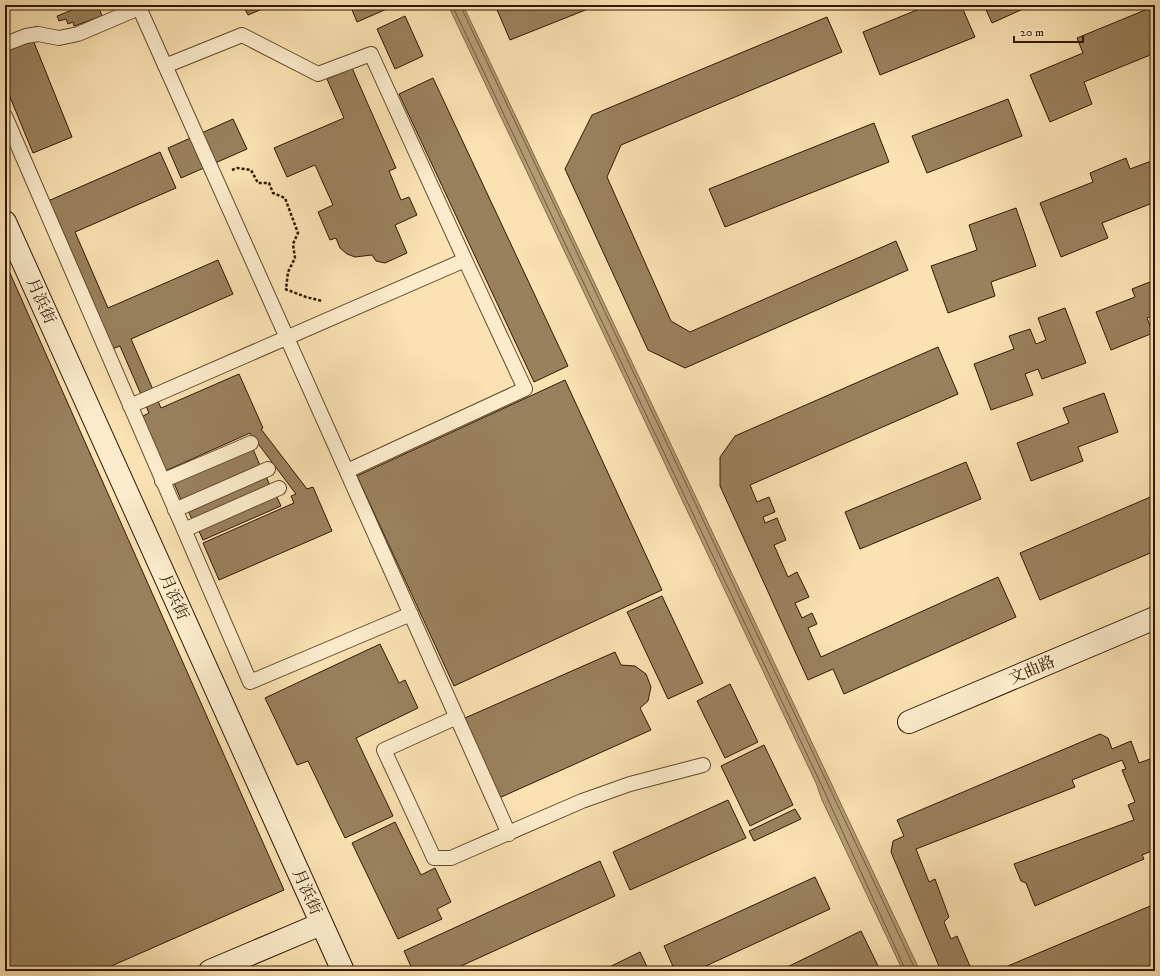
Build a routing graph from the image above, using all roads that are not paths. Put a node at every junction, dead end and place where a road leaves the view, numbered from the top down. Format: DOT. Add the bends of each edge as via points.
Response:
graph roads {
  1 [pos="138,7"];
  2 [pos="5,44"];
  3 [pos="165,66"];
  4 [pos="5,116"];
  5 [pos="5,222"];
  6 [pos="466,260"];
  7 [pos="287,338"];
  8 [pos="130,406"];
  9 [pos="251,443"];
  10 [pos="268,469"];
  11 [pos="346,471"];
  12 [pos="162,481"];
  13 [pos="279,488"];
  14 [pos="175,510"];
  15 [pos="184,530"];
  16 [pos="411,614"];
  17 [pos="1155,618"];
  18 [pos="457,717"];
  19 [pos="909,722"];
  20 [pos="703,765"];
  21 [pos="509,834"];
  22 [pos="321,924"];
  23 [pos="210,971"];
  24 [pos="343,971"];
  1 -- 2 [label="lane" via="78,34 59,38 38,34"];
  1 -- 3 [label="lane"];
  3 -- 6 [label="lane" via="242,35 318,74 371,54"];
  3 -- 7 [label="lane"];
  4 -- 8 [label="lane"];
  5 -- 22 [label="street, 月浜街"];
  6 -- 7 [label="lane"];
  6 -- 11 [label="lane" via="525,388"];
  7 -- 8 [label="lane"];
  7 -- 11 [label="lane"];
  8 -- 12 [label="lane"];
  9 -- 12 [label="lane"];
  10 -- 14 [label="lane"];
  11 -- 16 [label="lane"];
  12 -- 14 [label="lane"];
  13 -- 15 [label="lane"];
  14 -- 15 [label="lane"];
  15 -- 16 [label="lane" via="250,682"];
  16 -- 18 [label="lane"];
  17 -- 19 [label="street, 文曲路"];
  18 -- 21 [label="lane"];
  18 -- 21 [label="lane" via="384,750 434,858 451,858"];
  20 -- 21 [label="lane" via="630,784 582,800"];
  22 -- 23 [label="street"];
  22 -- 24 [label="street, 月浜街"];
}
